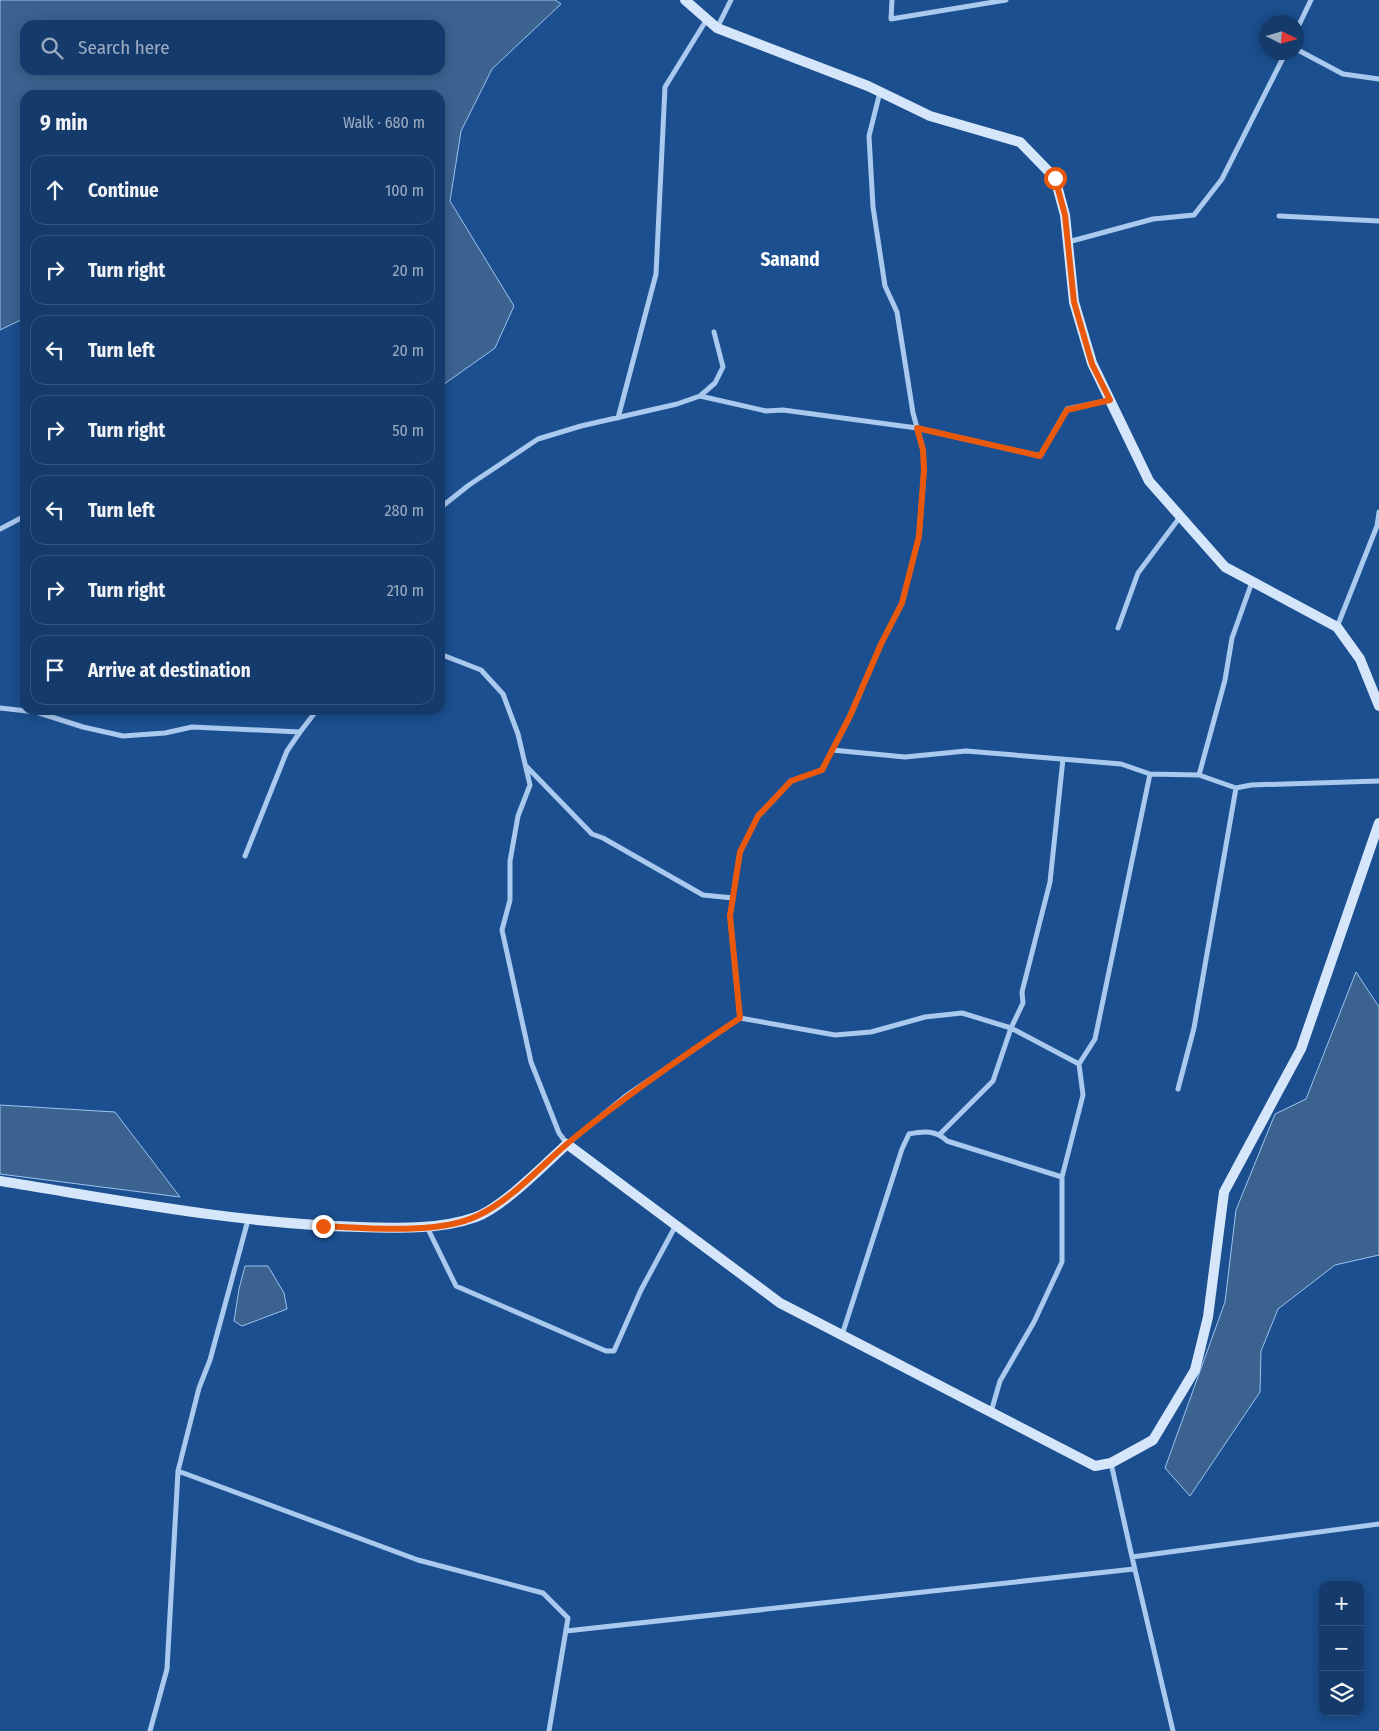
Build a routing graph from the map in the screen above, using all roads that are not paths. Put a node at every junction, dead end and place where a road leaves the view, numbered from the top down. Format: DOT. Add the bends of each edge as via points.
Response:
graph roads {
  1 [pos="685,0"];
  2 [pos="731,0"];
  3 [pos="892,0"];
  4 [pos="1006,0"];
  5 [pos="1311,0"];
  6 [pos="1304,15"];
  7 [pos="707,19"];
  8 [pos="717,28"];
  9 [pos="1304,53"];
  10 [pos="1282,60"];
  11 [pos="1379,79"];
  12 [pos="880,92"];
  13 [pos="1279,216"];
  14 [pos="1379,221"];
  15 [pos="1068,242"];
  16 [pos="714,332"];
  17 [pos="700,396"];
  18 [pos="1110,400"];
  19 [pos="618,418"];
  20 [pos="917,428"];
  21 [pos="445,504"];
  22 [pos="1379,512"];
  23 [pos="1180,517"];
  24 [pos="20,519"];
  25 [pos="1378,526"];
  26 [pos="0,530"];
  27 [pos="1252,581"];
  28 [pos="1336,627"];
  29 [pos="1118,628"];
  30 [pos="445,656"];
  31 [pos="1379,706"];
  32 [pos="0,708"];
  33 [pos="20,710"];
  34 [pos="45,715"];
  35 [pos="313,715"];
  36 [pos="300,732"];
  37 [pos="832,750"];
  38 [pos="1063,759"];
  39 [pos="525,766"];
  40 [pos="1150,774"];
  41 [pos="1199,775"];
  42 [pos="1379,781"];
  43 [pos="1236,788"];
  44 [pos="1379,823"];
  45 [pos="245,856"];
  46 [pos="733,898"];
  47 [pos="740,1018"];
  48 [pos="1010,1028"];
  49 [pos="1079,1064"];
  50 [pos="1178,1089"];
  51 [pos="940,1134"];
  52 [pos="567,1144"];
  53 [pos="1062,1177"];
  54 [pos="0,1182"];
  55 [pos="248,1220"];
  56 [pos="676,1225"];
  57 [pos="427,1226"];
  58 [pos="842,1335"];
  59 [pos="991,1412"];
  60 [pos="1111,1463"];
  61 [pos="178,1471"];
  62 [pos="1379,1524"];
  63 [pos="1132,1558"];
  64 [pos="1134,1569"];
  65 [pos="566,1631"];
  66 [pos="150,1731"];
  67 [pos="549,1731"];
  68 [pos="1172,1731"];
  1 -- 7 [label="street"];
  2 -- 8 [label="street"];
  3 -- 4 [label="street" via="891,19"];
  5 -- 6 [label="street"];
  7 -- 8 [label="street"];
  7 -- 19 [label="street" via="665,87 656,274"];
  8 -- 12 [label="street"];
  9 -- 11 [label="street" via="1343,74"];
  10 -- 15 [label="street" via="1222,179 1194,215 1152,219"];
  12 -- 15 [label="street" via="930,116 1020,142 1055,178"];
  12 -- 20 [label="street" via="869,136 873,208 885,286 897,312"];
  13 -- 14 [label="street"];
  15 -- 18 [label="street" via="1074,302 1092,364"];
  16 -- 17 [label="street" via="723,367 714,383"];
  17 -- 19 [label="street"];
  17 -- 20 [label="street" via="766,411 783,410"];
  18 -- 20 [label="street" via="1067,410 1040,456"];
  18 -- 23 [label="street" via="1149,481"];
  19 -- 21 [label="street" via="538,439"];
  20 -- 37 [label="street" via="924,470 919,536 902,603"];
  22 -- 25 [label="street"];
  23 -- 27 [label="street" via="1226,567"];
  23 -- 29 [label="street" via="1138,573"];
  24 -- 26 [label="street"];
  25 -- 28 [label="street"];
  27 -- 28 [label="street"];
  27 -- 41 [label="street" via="1232,638 1225,680"];
  28 -- 31 [label="street" via="1360,659"];
  30 -- 39 [label="street" via="480,670 504,694"];
  32 -- 33 [label="street"];
  34 -- 36 [label="street" via="83,728 123,736 192,727"];
  35 -- 36 [label="street"];
  36 -- 45 [label="street" via="287,751"];
  37 -- 38 [label="street" via="905,757 966,750"];
  37 -- 46 [label="street" via="822,770 791,781 758,816 740,852"];
  38 -- 40 [label="street" via="1121,764"];
  38 -- 48 [label="street" via="1050,882 1022,992 1023,1003"];
  39 -- 46 [label="street" via="592,834 703,896"];
  39 -- 52 [label="street" via="530,785 518,816 510,861 510,900 502,930 531,1062 559,1133"];
  40 -- 41 [label="street"];
  40 -- 49 [label="street" via="1095,1039"];
  41 -- 43 [label="street"];
  42 -- 43 [label="street" via="1251,784"];
  43 -- 50 [label="street" via="1194,1028"];
  44 -- 60 [label="street" via="1301,1050 1224,1192 1208,1317 1195,1370 1153,1440"];
  46 -- 47 [label="street" via="730,916"];
  47 -- 48 [label="street" via="835,1035 871,1032 925,1017 962,1013"];
  47 -- 52 [label="street" via="627,1095"];
  48 -- 49 [label="street"];
  48 -- 51 [label="street" via="993,1081"];
  49 -- 53 [label="street" via="1083,1095"];
  51 -- 53 [label="street" via="947,1141"];
  51 -- 58 [label="street" via="922,1131 909,1134 902,1148"];
  52 -- 56 [label="street"];
  52 -- 57 [label="street" via="510,1195 477,1217"];
  53 -- 59 [label="street" via="1062,1262 1034,1322 1000,1381"];
  54 -- 55 [label="street"];
  55 -- 57 [label="street" via="323,1226"];
  55 -- 61 [label="street"];
  56 -- 57 [label="street" via="641,1290 614,1351 456,1286"];
  56 -- 58 [label="street" via="780,1303"];
  58 -- 59 [label="street"];
  59 -- 60 [label="street" via="1094,1466"];
  60 -- 63 [label="street"];
  61 -- 65 [label="street" via="418,1560 543,1593 568,1618"];
  61 -- 66 [label="street" via="167,1669"];
  62 -- 63 [label="street"];
  63 -- 64 [label="street"];
  64 -- 65 [label="street"];
  64 -- 68 [label="street"];
  65 -- 67 [label="street"];
}
